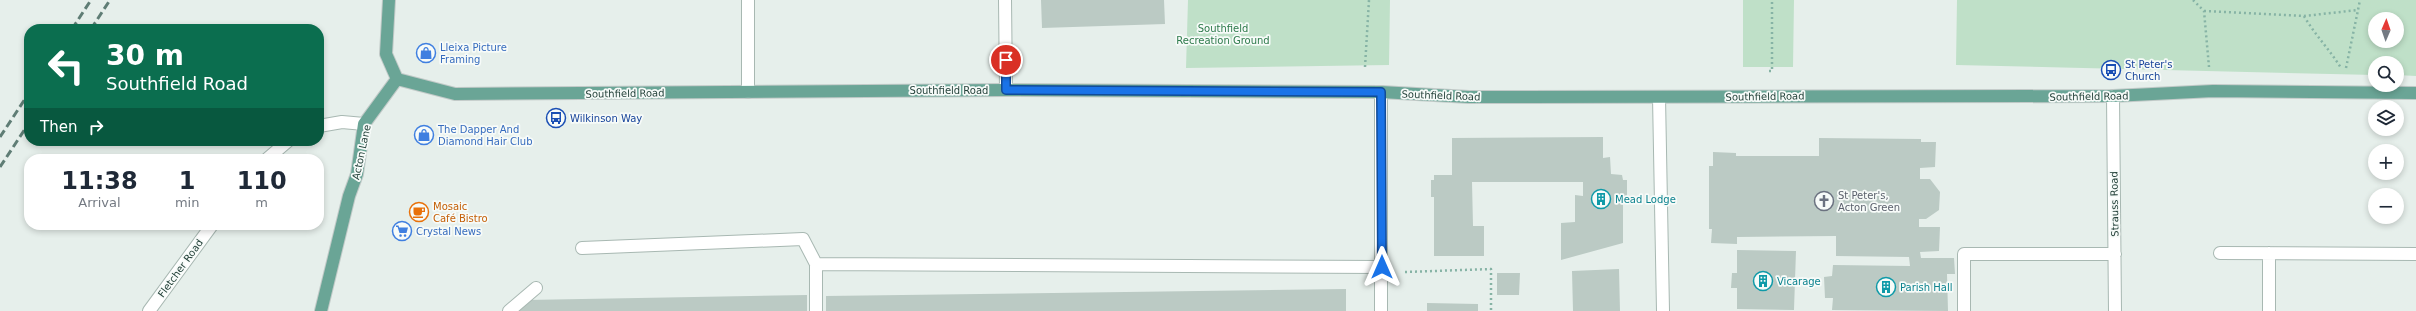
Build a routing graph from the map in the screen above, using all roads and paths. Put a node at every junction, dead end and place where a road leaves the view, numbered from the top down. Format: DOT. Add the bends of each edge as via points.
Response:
graph roads {
  1 [pos="389,0"];
  2 [pos="748,0"];
  3 [pos="1005,0"];
  4 [pos="1369,0"];
  5 [pos="1772,0"];
  6 [pos="2193,0"];
  7 [pos="2360,0"];
  8 [pos="2358,10"];
  9 [pos="2204,11"];
  10 [pos="2304,16"];
  11 [pos="1366,70"];
  12 [pos="1763,72"];
  13 [pos="396,79"];
  14 [pos="1006,90"];
  15 [pos="2213,91"];
  16 [pos="748,92"];
  17 [pos="1381,92"];
  18 [pos="2416,94"];
  19 [pos="2112,96"];
  20 [pos="1658,97"];
  21 [pos="364,124"];
  22 [pos="324,125"];
  23 [pos="282,146"];
  24 [pos="273,154"];
  25 [pos="208,230"];
  26 [pos="582,248"];
  27 [pos="2220,253"];
  28 [pos="2269,253"];
  29 [pos="2115,254"];
  30 [pos="2416,254"];
  31 [pos="816,264"];
  32 [pos="1382,270"];
  33 [pos="536,288"];
  34 [pos="149,311"];
  35 [pos="321,311"];
  36 [pos="509,311"];
  37 [pos="816,311"];
  38 [pos="1381,311"];
  39 [pos="1491,311"];
  40 [pos="1663,311"];
  41 [pos="1964,311"];
  42 [pos="2115,311"];
  43 [pos="2269,311"];
  1 -- 13 [label="main road" via="386,54"];
  2 -- 16 [label="street"];
  3 -- 14 [label="street"];
  4 -- 11 [label="path"];
  5 -- 12 [label="path" via="1772,71"];
  6 -- 9 [label="path"];
  7 -- 8 [label="path"];
  8 -- 10 [label="path"];
  8 -- 10 [label="path" via="2344,74"];
  9 -- 10 [label="path"];
  9 -- 15 [label="path"];
  13 -- 16 [label="main road, Southfield Road" via="455,94"];
  13 -- 21 [label="main road, Acton Lane"];
  14 -- 16 [label="main road, Southfield Road"];
  14 -- 17 [label="main road, Southfield Road"];
  15 -- 18 [label="main road, Southfield Road"];
  15 -- 19 [label="main road, Southfield Road"];
  17 -- 20 [label="main road, Southfield Road" via="1469,97"];
  17 -- 32 [label="street"];
  19 -- 20 [label="main road, Southfield Road"];
  19 -- 29 [label="street, Strauss Road"];
  20 -- 40 [label="street"];
  21 -- 22 [label="street" via="342,122"];
  21 -- 35 [label="main road, Acton Lane" via="357,174 349,196"];
  23 -- 24 [label="street"];
  25 -- 34 [label="street, Fletcher Road"];
  26 -- 31 [label="street" via="803,239"];
  27 -- 28 [label="street"];
  28 -- 30 [label="street"];
  28 -- 43 [label="street"];
  29 -- 41 [label="street" via="1964,254"];
  29 -- 42 [label="street, Strauss Road"];
  31 -- 32 [label="street"];
  31 -- 37 [label="street"];
  32 -- 38 [label="street"];
  32 -- 39 [label="path" via="1491,270"];
  33 -- 36 [label="street"];
}
